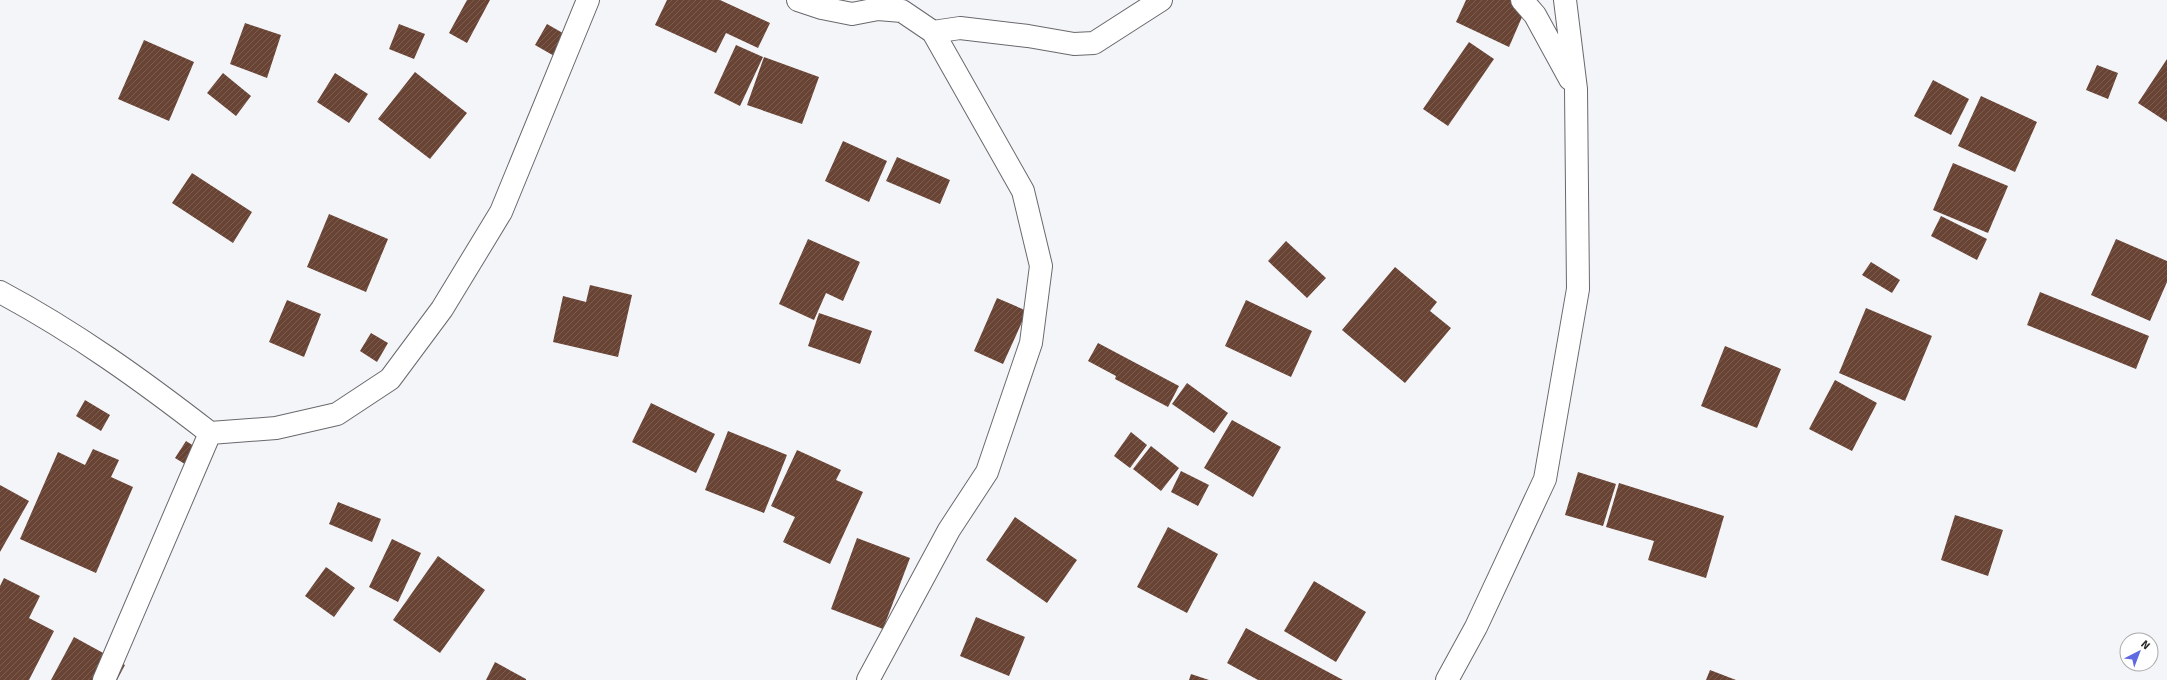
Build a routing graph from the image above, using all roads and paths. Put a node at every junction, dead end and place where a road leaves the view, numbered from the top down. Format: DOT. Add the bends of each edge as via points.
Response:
graph roads {
  1 [pos="588,0"];
  2 [pos="798,0"];
  3 [pos="1161,0"];
  4 [pos="1522,0"];
  5 [pos="1565,0"];
  6 [pos="933,32"];
  7 [pos="1576,88"];
  8 [pos="0,292"];
  9 [pos="210,433"];
  10 [pos="104,680"];
  11 [pos="868,680"];
  12 [pos="1447,680"];
  1 -- 9 [label="street" via="501,212 442,309 390,379 338,414 276,428"];
  2 -- 6 [label="street" via="852,14 878,9 902,11"];
  3 -- 6 [label="street" via="1094,43 1074,44 960,28"];
  4 -- 7 [label="street" via="1535,15"];
  5 -- 7 [label="street"];
  6 -- 11 [label="street" via="1023,191 1040,266 1030,343 987,472 949,530"];
  7 -- 12 [label="street" via="1578,289 1545,479 1476,627"];
  8 -- 9 [label="street" via="49,318 148,385"];
  9 -- 10 [label="street"];
}
